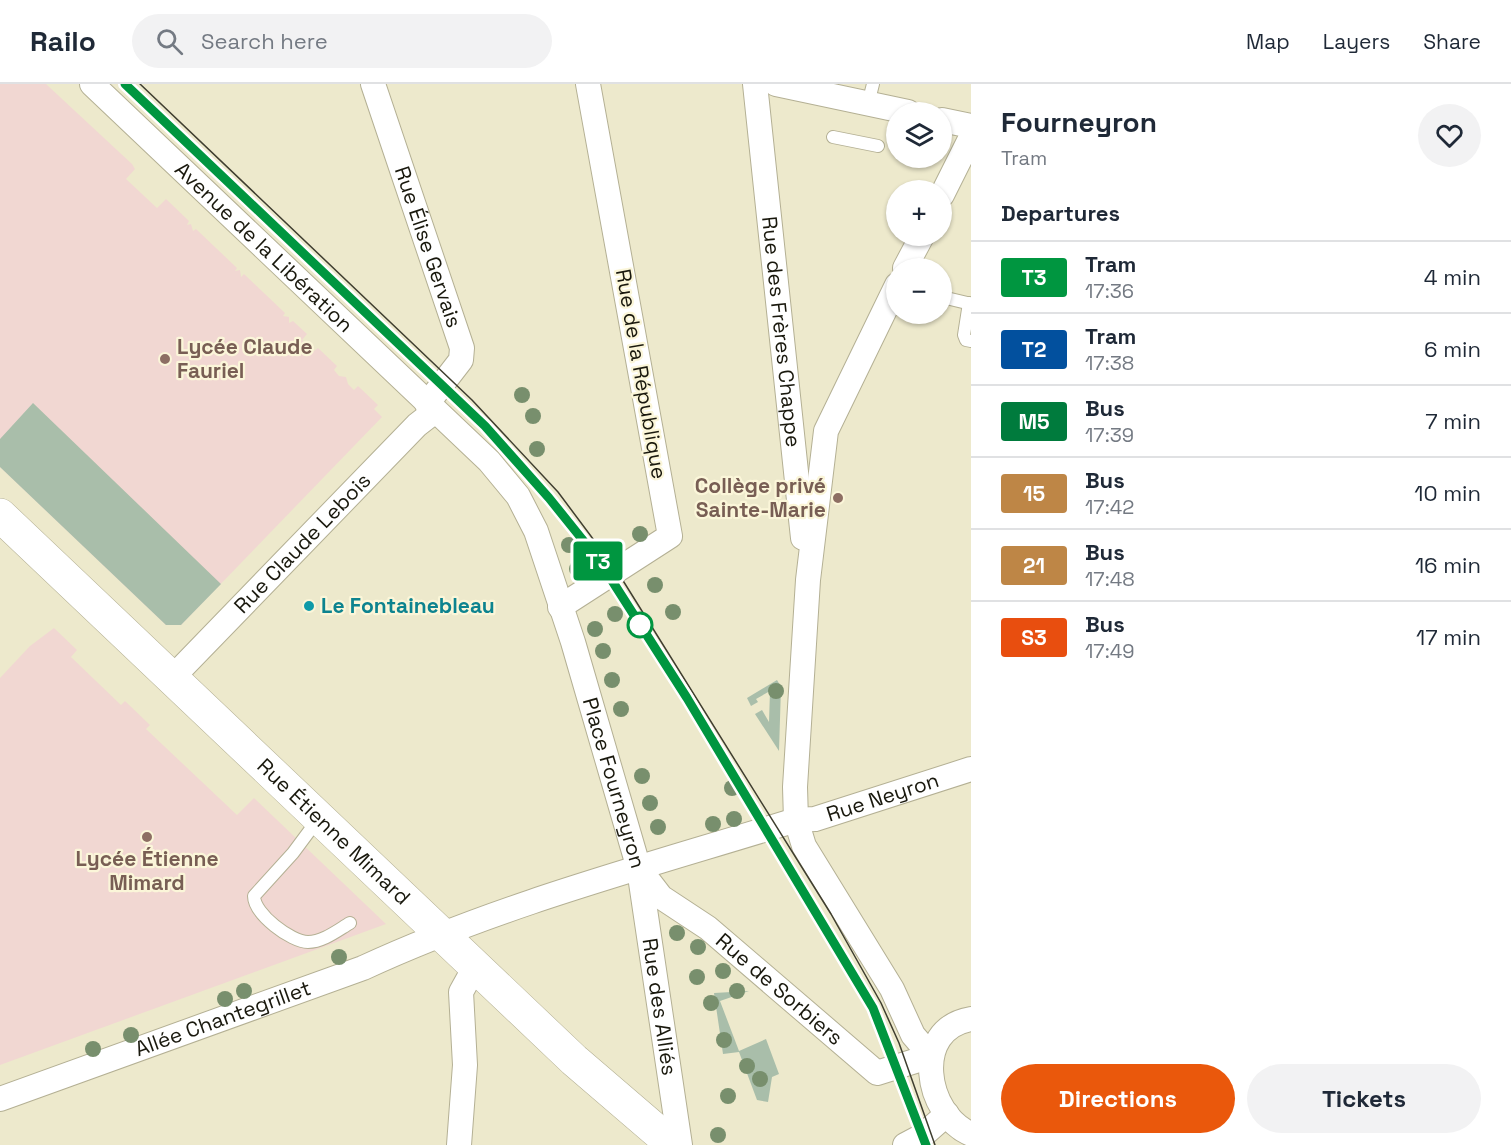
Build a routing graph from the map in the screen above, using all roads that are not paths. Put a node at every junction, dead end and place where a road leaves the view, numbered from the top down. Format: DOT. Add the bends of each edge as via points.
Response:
graph roads {
  1 [pos="92,84"];
  2 [pos="373,84"];
  3 [pos="588,84"];
  4 [pos="755,84"];
  5 [pos="776,84"];
  6 [pos="864,101"];
  7 [pos="886,106"];
  8 [pos="952,122"];
  9 [pos="971,126"];
  10 [pos="833,136"];
  11 [pos="971,137"];
  12 [pos="878,146"];
  13 [pos="950,180"];
  14 [pos="952,299"];
  15 [pos="970,303"];
  16 [pos="886,309"];
  17 [pos="971,341"];
  18 [pos="431,407"];
  19 [pos="0,515"];
  20 [pos="808,580"];
  21 [pos="560,606"];
  22 [pos="171,679"];
  23 [pos="971,770"];
  24 [pos="320,817"];
  25 [pos="796,819"];
  26 [pos="639,869"];
  27 [pos="350,923"];
  28 [pos="443,933"];
  29 [pos="476,965"];
  30 [pos="971,1019"];
  31 [pos="932,1056"];
  32 [pos="0,1099"];
  33 [pos="947,1114"];
  34 [pos="971,1134"];
  35 [pos="459,1145"];
  36 [pos="673,1145"];
  37 [pos="680,1145"];
  38 [pos="905,1145"];
  39 [pos="957,1145"];
  1 -- 18 [label="street, Avenue de la Libération"];
  2 -- 18 [label="street, Rue Élise Gervais" via="462,348 461,360"];
  3 -- 21 [label="street, Rue de la République" via="670,536"];
  4 -- 20 [label="street, Rue des Frères Chappe"];
  5 -- 6 [label="street"];
  6 -- 7 [label="street"];
  8 -- 9 [label="street"];
  10 -- 12 [label="lane"];
  11 -- 13 [label="street"];
  14 -- 15 [label="lane"];
  15 -- 17 [label="lane" via="964,335"];
  16 -- 20 [label="street" via="826,431"];
  18 -- 21 [label="street, Place Fourneyron" via="504,476 518,496 536,531"];
  18 -- 22 [label="street, Rue Claude Lebois"];
  19 -- 22 [label="main road, Rue Étienne Mimard"];
  20 -- 25 [label="street"];
  21 -- 26 [label="street, Place Fourneyron"];
  22 -- 24 [label="main road, Rue Étienne Mimard"];
  23 -- 25 [label="street, Rue Neyron" via="815,819"];
  24 -- 27 [label="lane" via="254,896 254,901 261,915 305,942 327,936"];
  24 -- 28 [label="main road, Rue Étienne Mimard"];
  25 -- 26 [label="street, Place Fourneyron"];
  25 -- 31 [label="street" via="804,846 892,988 913,1035"];
  26 -- 28 [label="street, Allée Chantegrillet"];
  26 -- 31 [label="street, Rue de Sorbiers" via="661,897 708,928 877,1073"];
  26 -- 37 [label="street, Rue des Alliés"];
  28 -- 29 [label="main road, Rue Étienne Mimard"];
  28 -- 32 [label="street, Allée Chantegrillet" via="363,968"];
  29 -- 35 [label="street" via="461,992 465,1065"];
  29 -- 36 [label="main road, Rue Étienne Mimard" via="574,1060"];
  30 -- 31 [label="street" via="953,1026 939,1039"];
  31 -- 33 [label="street" via="933,1092"];
  33 -- 34 [label="street"];
  33 -- 38 [label="street"];
  33 -- 39 [label="street"];
}
